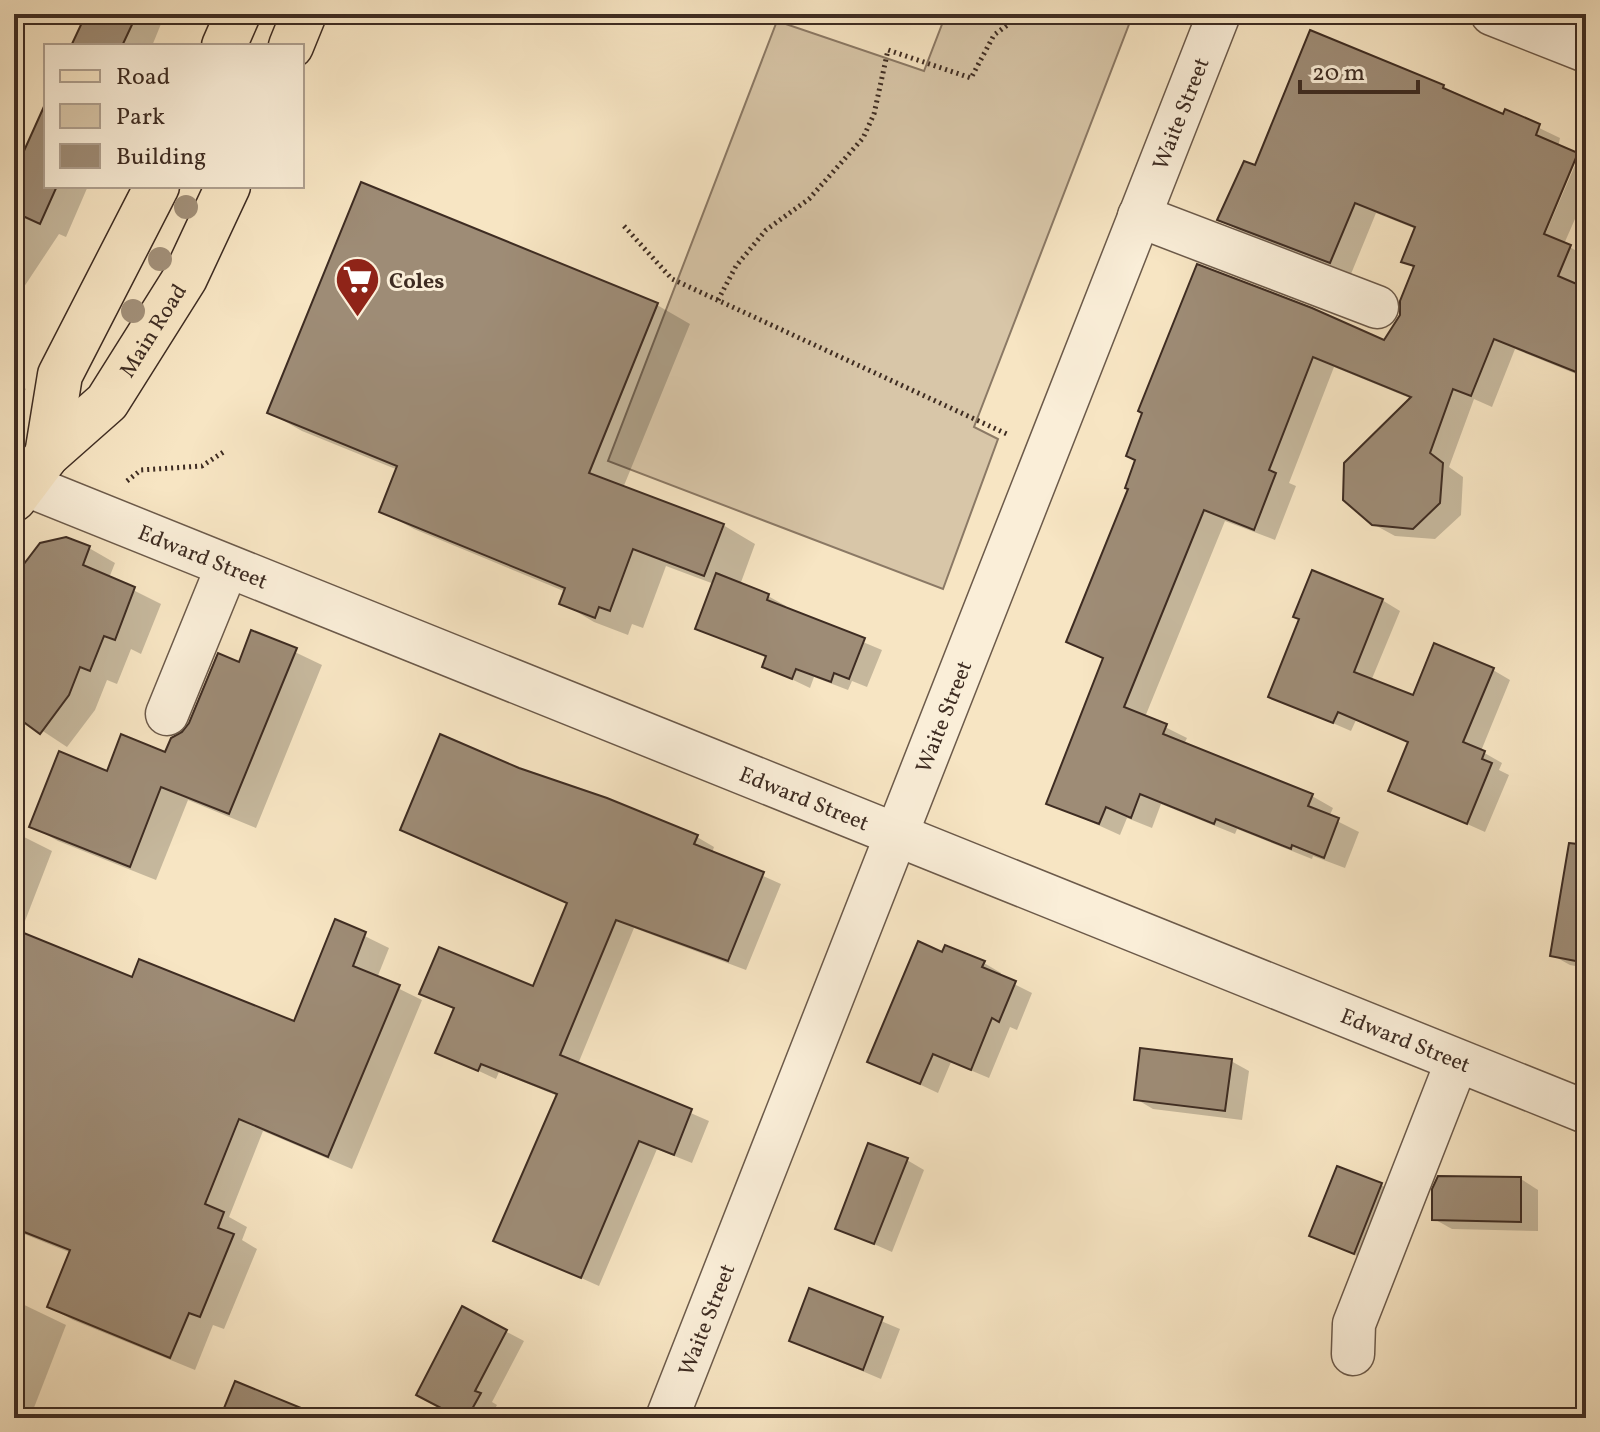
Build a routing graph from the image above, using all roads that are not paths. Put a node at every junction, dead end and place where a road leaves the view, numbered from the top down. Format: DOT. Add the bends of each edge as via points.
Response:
graph roads {
  1 [pos="238,14"];
  2 [pos="304,14"];
  3 [pos="1219,14"];
  4 [pos="1492,14"];
  5 [pos="225,44"];
  6 [pos="292,44"];
  7 [pos="1586,51"];
  8 [pos="156,188"];
  9 [pos="227,188"];
  10 [pos="1139,216"];
  11 [pos="1377,307"];
  12 [pos="25,480"];
  13 [pos="227,567"];
  14 [pos="167,714"];
  15 [pos="896,836"];
  16 [pos="1457,1061"];
  17 [pos="1586,1112"];
  18 [pos="1353,1354"];
  19 [pos="667,1418"];
  1 -- 5 [label="main road"];
  2 -- 6 [label="main road"];
  3 -- 10 [label="street, Waite Street"];
  4 -- 7 [label="street"];
  8 -- 12 [label="main road" via="60,375"];
  9 -- 12 [label="main road, Main Road" via="185,278 107,402"];
  10 -- 11 [label="street"];
  10 -- 15 [label="street, Waite Street"];
  12 -- 13 [label="street, Edward Street"];
  13 -- 14 [label="street"];
  13 -- 15 [label="street, Edward Street"];
  15 -- 16 [label="street, Edward Street"];
  15 -- 19 [label="street, Waite Street"];
  16 -- 17 [label="street, Edward Street"];
  16 -- 18 [label="street" via="1354,1324"];
}
